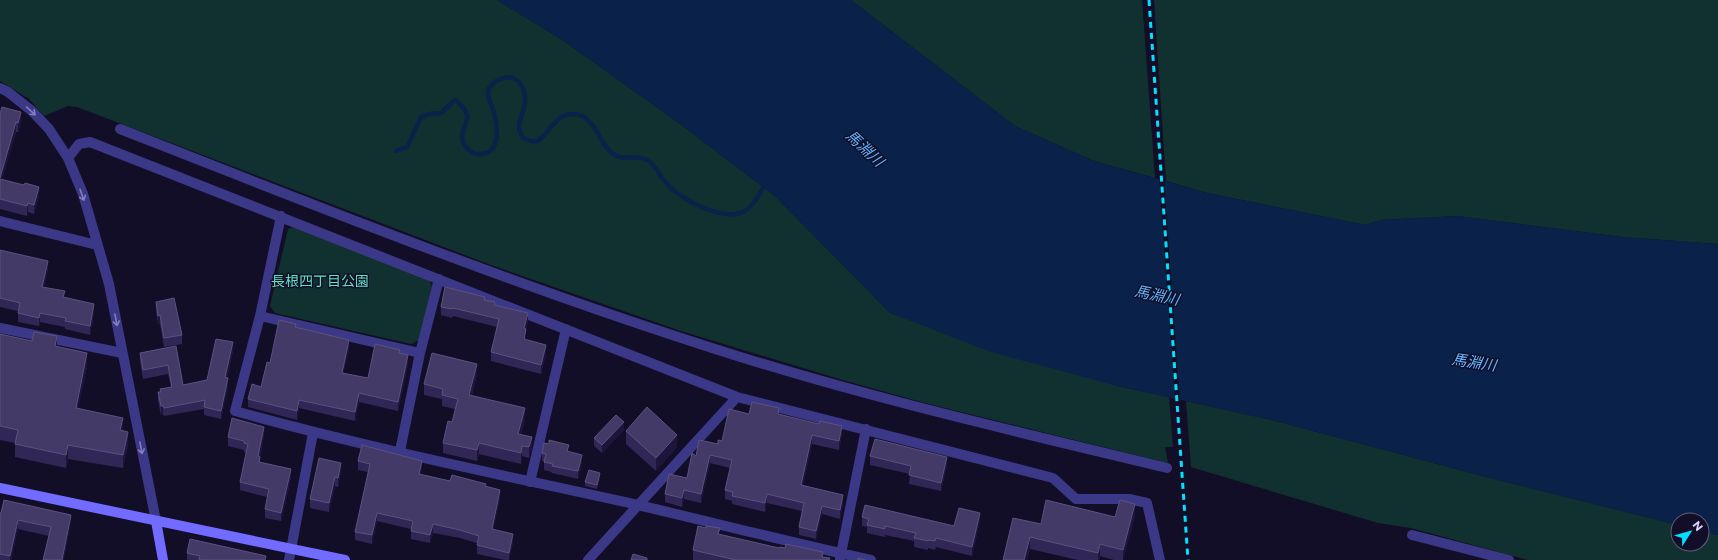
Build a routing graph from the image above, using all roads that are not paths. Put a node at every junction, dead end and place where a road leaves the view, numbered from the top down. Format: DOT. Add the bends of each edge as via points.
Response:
graph roads {
  1 [pos="0,88"];
  2 [pos="120,129"];
  3 [pos="68,158"];
  4 [pos="281,216"];
  5 [pos="0,221"];
  6 [pos="97,245"];
  7 [pos="439,279"];
  8 [pos="260,316"];
  9 [pos="0,328"];
  10 [pos="566,329"];
  11 [pos="122,353"];
  12 [pos="420,353"];
  13 [pos="737,397"];
  14 [pos="866,429"];
  15 [pos="313,433"];
  16 [pos="400,451"];
  17 [pos="1167,468"];
  18 [pos="530,482"];
  19 [pos="0,488"];
  20 [pos="637,505"];
  21 [pos="156,521"];
  22 [pos="1412,534"];
  23 [pos="291,549"];
  24 [pos="840,557"];
  25 [pos="163,560"];
  26 [pos="289,560"];
  27 [pos="345,560"];
  28 [pos="588,560"];
  29 [pos="871,560"];
  30 [pos="1160,560"];
  31 [pos="1509,560"];
  1 -- 3 [label="street, one-way" via="32,111 49,129"];
  2 -- 17 [label="street" via="484,270 712,348 825,382 961,418"];
  3 -- 4 [label="street" via="79,144 90,142"];
  3 -- 6 [label="street, one-way"];
  4 -- 7 [label="street"];
  4 -- 8 [label="street"];
  5 -- 6 [label="street"];
  6 -- 11 [label="street, one-way" via="109,284"];
  7 -- 10 [label="street"];
  7 -- 12 [label="street"];
  8 -- 12 [label="street"];
  8 -- 15 [label="street" via="235,412"];
  9 -- 11 [label="street"];
  10 -- 13 [label="street"];
  10 -- 18 [label="street"];
  11 -- 21 [label="street, one-way"];
  12 -- 16 [label="street"];
  13 -- 14 [label="street"];
  13 -- 20 [label="street"];
  14 -- 24 [label="street"];
  14 -- 30 [label="street" via="1053,478 1076,499 1129,499 1147,503"];
  15 -- 16 [label="street"];
  15 -- 23 [label="street"];
  16 -- 18 [label="street"];
  18 -- 20 [label="street"];
  19 -- 21 [label="street"];
  20 -- 24 [label="street"];
  20 -- 28 [label="street"];
  21 -- 23 [label="street"];
  21 -- 25 [label="street"];
  22 -- 31 [label="street"];
  23 -- 26 [label="street"];
  23 -- 27 [label="street"];
  24 -- 29 [label="street"];
}
